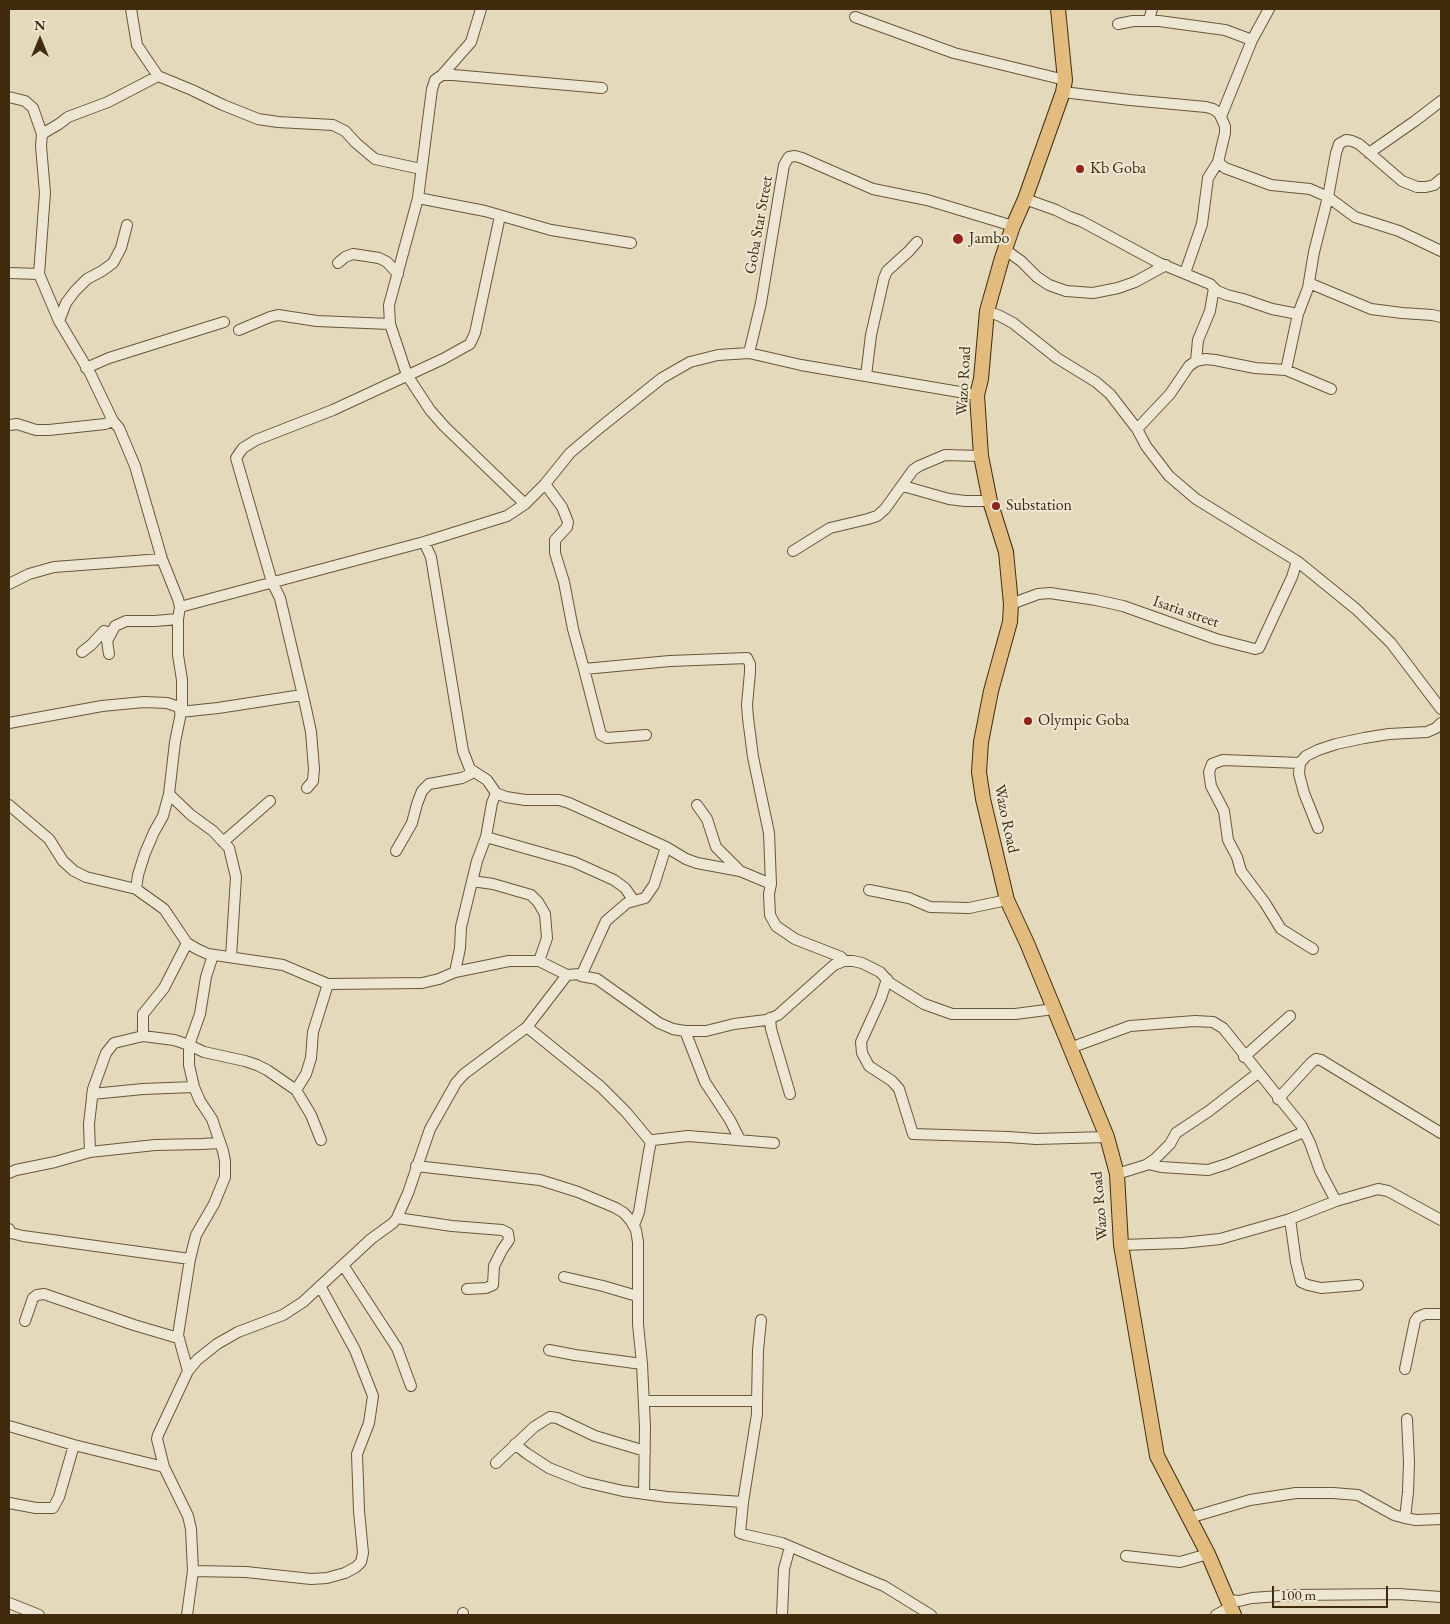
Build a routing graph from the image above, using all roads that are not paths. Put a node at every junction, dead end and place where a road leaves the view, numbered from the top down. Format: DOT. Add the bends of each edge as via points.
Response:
graph roads {
  1 [pos="131,9"];
  2 [pos="481,9"];
  3 [pos="1058,9"];
  4 [pos="1152,9"];
  5 [pos="1268,9"];
  6 [pos="855,17"];
  7 [pos="1149,20"];
  8 [pos="1118,24"];
  9 [pos="1252,40"];
  10 [pos="442,75"];
  11 [pos="158,76"];
  12 [pos="1064,86"];
  13 [pos="602,88"];
  14 [pos="9,97"];
  15 [pos="1441,101"];
  16 [pos="1218,114"];
  17 [pos="42,134"];
  18 [pos="1369,153"];
  19 [pos="1218,162"];
  20 [pos="422,169"];
  21 [pos="1439,184"];
  22 [pos="1328,197"];
  23 [pos="418,198"];
  24 [pos="1025,200"];
  25 [pos="500,216"];
  26 [pos="127,225"];
  27 [pos="1013,226"];
  28 [pos="917,242"];
  29 [pos="631,243"];
  30 [pos="1004,249"];
  31 [pos="1441,251"];
  32 [pos="338,263"];
  33 [pos="1166,266"];
  34 [pos="9,273"];
  35 [pos="39,274"];
  36 [pos="398,274"];
  37 [pos="1185,274"];
  38 [pos="1309,284"];
  39 [pos="1214,288"];
  40 [pos="987,311"];
  41 [pos="1298,314"];
  42 [pos="1441,317"];
  43 [pos="58,321"];
  44 [pos="224,322"];
  45 [pos="390,324"];
  46 [pos="239,330"];
  47 [pos="749,353"];
  48 [pos="1196,361"];
  49 [pos="86,368"];
  50 [pos="1286,370"];
  51 [pos="407,375"];
  52 [pos="866,376"];
  53 [pos="1331,389"];
  54 [pos="978,395"];
  55 [pos="113,421"];
  56 [pos="9,425"];
  57 [pos="1137,429"];
  58 [pos="981,456"];
  59 [pos="545,484"];
  60 [pos="903,486"];
  61 [pos="990,501"];
  62 [pos="525,504"];
  63 [pos="424,542"];
  64 [pos="793,551"];
  65 [pos="162,559"];
  66 [pos="1297,561"];
  67 [pos="272,582"];
  68 [pos="9,584"];
  69 [pos="1011,604"];
  70 [pos="180,607"];
  71 [pos="178,619"];
  72 [pos="111,633"];
  73 [pos="82,652"];
  74 [pos="109,654"];
  75 [pos="584,670"];
  76 [pos="302,695"];
  77 [pos="1441,709"];
  78 [pos="181,710"];
  79 [pos="9,723"];
  80 [pos="1441,723"];
  81 [pos="646,735"];
  82 [pos="1300,763"];
  83 [pos="474,772"];
  84 [pos="307,788"];
  85 [pos="496,793"];
  86 [pos="169,794"];
  87 [pos="270,801"];
  88 [pos="9,805"];
  89 [pos="697,805"];
  90 [pos="1318,828"];
  91 [pos="486,837"];
  92 [pos="223,842"];
  93 [pos="666,847"];
  94 [pos="396,851"];
  95 [pos="740,871"];
  96 [pos="472,880"];
  97 [pos="772,884"];
  98 [pos="136,889"];
  99 [pos="869,890"];
  100 [pos="1007,900"];
  101 [pos="634,901"];
  102 [pos="187,943"];
  103 [pos="1313,949"];
  104 [pos="213,955"];
  105 [pos="231,957"];
  106 [pos="539,961"];
  107 [pos="844,961"];
  108 [pos="454,972"];
  109 [pos="567,975"];
  110 [pos="580,976"];
  111 [pos="887,979"];
  112 [pos="328,984"];
  113 [pos="1054,1009"];
  114 [pos="1290,1016"];
  115 [pos="770,1018"];
  116 [pos="527,1028"];
  117 [pos="686,1031"];
  118 [pos="142,1036"];
  119 [pos="189,1045"];
  120 [pos="1070,1048"];
  121 [pos="1244,1057"];
  122 [pos="1258,1073"];
  123 [pos="194,1087"];
  124 [pos="296,1090"];
  125 [pos="92,1094"];
  126 [pos="790,1094"];
  127 [pos="1278,1099"];
  128 [pos="1304,1132"];
  129 [pos="1441,1133"];
  130 [pos="1107,1138"];
  131 [pos="322,1140"];
  132 [pos="740,1140"];
  133 [pos="651,1142"];
  134 [pos="774,1142"];
  135 [pos="220,1143"];
  136 [pos="90,1152"];
  137 [pos="1148,1164"];
  138 [pos="416,1166"];
  139 [pos="9,1173"];
  140 [pos="1117,1174"];
  141 [pos="1336,1201"];
  142 [pos="397,1218"];
  143 [pos="1290,1219"];
  144 [pos="1441,1220"];
  145 [pos="634,1225"];
  146 [pos="9,1229"];
  147 [pos="1121,1245"];
  148 [pos="190,1259"];
  149 [pos="343,1265"];
  150 [pos="564,1277"];
  151 [pos="1358,1285"];
  152 [pos="320,1286"];
  153 [pos="467,1289"];
  154 [pos="637,1296"];
  155 [pos="1441,1314"];
  156 [pos="761,1320"];
  157 [pos="25,1321"];
  158 [pos="178,1338"];
  159 [pos="549,1350"];
  160 [pos="642,1364"];
  161 [pos="1405,1370"];
  162 [pos="188,1371"];
  163 [pos="411,1386"];
  164 [pos="644,1401"];
  165 [pos="757,1404"];
  166 [pos="1407,1419"];
  167 [pos="9,1426"];
  168 [pos="515,1444"];
  169 [pos="74,1445"];
  170 [pos="645,1451"];
  171 [pos="496,1463"];
  172 [pos="164,1467"];
  173 [pos="644,1494"];
  174 [pos="743,1502"];
  175 [pos="9,1503"];
  176 [pos="1189,1518"];
  177 [pos="1405,1518"];
  178 [pos="1441,1518"];
  179 [pos="790,1547"];
  180 [pos="1208,1554"];
  181 [pos="1126,1556"];
  182 [pos="193,1571"];
  183 [pos="1441,1596"];
  184 [pos="9,1603"];
  185 [pos="1231,1607"];
  186 [pos="39,1615"];
  187 [pos="187,1615"];
  188 [pos="782,1615"];
  189 [pos="931,1615"];
  190 [pos="1216,1615"];
  1 -- 11 [label="street" via="137,45"];
  2 -- 10 [label="street" via="471,42"];
  3 -- 12 [label="main road, Wazo Road"];
  4 -- 7 [label="street"];
  5 -- 9 [label="street"];
  6 -- 12 [label="street" via="954,53"];
  7 -- 8 [label="street"];
  7 -- 9 [label="street" via="1225,30"];
  9 -- 16 [label="street" via="1222,114"];
  10 -- 13 [label="street"];
  10 -- 20 [label="street" via="435,80 432,89"];
  11 -- 17 [label="street" via="108,102 68,117"];
  11 -- 20 [label="street" via="258,118 333,125 345,131 375,159"];
  12 -- 16 [label="street" via="1206,106"];
  12 -- 24 [label="main road, Wazo Road"];
  14 -- 17 [label="street" via="25,101 33,108"];
  15 -- 18 [label="street"];
  16 -- 19 [label="street" via="1225,126"];
  17 -- 35 [label="street" via="45,193"];
  18 -- 21 [label="street" via="1402,181 1417,187"];
  18 -- 22 [label="street" via="1352,141 1339,144"];
  19 -- 22 [label="street" via="1225,168 1271,185 1310,189"];
  19 -- 37 [label="street" via="1208,178 1202,224"];
  20 -- 23 [label="street"];
  22 -- 31 [label="street" via="1355,217"];
  22 -- 38 [label="street"];
  23 -- 25 [label="street"];
  23 -- 36 [label="street"];
  24 -- 27 [label="main road, Wazo Road"];
  24 -- 33 [label="street" via="1081,221"];
  25 -- 29 [label="street" via="551,230"];
  25 -- 51 [label="street" via="470,344"];
  26 -- 43 [label="street" via="121,248 113,262 87,279 66,304"];
  27 -- 30 [label="main road, Wazo Road"];
  27 -- 47 [label="street, Goba Star Street" via="927,200 873,190 802,158 789,157 784,165 761,303"];
  28 -- 52 [label="street" via="887,271 884,278"];
  30 -- 33 [label="street" via="1037,277 1066,292 1093,293 1118,288"];
  30 -- 40 [label="main road, Wazo Road"];
  32 -- 36 [label="street" via="353,254 379,258"];
  33 -- 37 [label="street"];
  34 -- 35 [label="street"];
  35 -- 43 [label="street"];
  36 -- 45 [label="street" via="390,305"];
  37 -- 39 [label="street"];
  38 -- 41 [label="street"];
  38 -- 42 [label="street" via="1371,308"];
  39 -- 41 [label="street" via="1226,295"];
  39 -- 48 [label="street" via="1210,311 1198,340"];
  40 -- 54 [label="main road, Wazo Road"];
  40 -- 57 [label="street" via="1013,323 1057,358 1096,382 1110,394"];
  41 -- 50 [label="street"];
  43 -- 49 [label="street"];
  44 -- 49 [label="street"];
  45 -- 46 [label="street" via="317,321 278,315"];
  45 -- 51 [label="street"];
  47 -- 52 [label="street"];
  47 -- 59 [label="street" via="718,355 690,362 662,378 570,453"];
  48 -- 50 [label="street" via="1206,359"];
  48 -- 57 [label="street"];
  49 -- 55 [label="street"];
  50 -- 53 [label="street"];
  51 -- 62 [label="street" via="444,426"];
  51 -- 67 [label="street" via="242,448 236,458"];
  52 -- 54 [label="street"];
  54 -- 58 [label="main road, Wazo Road"];
  55 -- 56 [label="street" via="49,430"];
  55 -- 65 [label="street" via="135,466"];
  57 -- 66 [label="street" via="1168,476 1196,499"];
  58 -- 60 [label="street" via="945,455 913,470"];
  58 -- 61 [label="main road, Wazo Road"];
  59 -- 62 [label="street"];
  59 -- 75 [label="street" via="562,507 568,522 554,544"];
  60 -- 61 [label="street" via="965,502"];
  60 -- 64 [label="street" via="877,516 830,528"];
  61 -- 69 [label="main road, Wazo Road" via="1006,552"];
  62 -- 63 [label="street" via="507,516"];
  63 -- 67 [label="street"];
  63 -- 83 [label="street" via="431,557 463,750"];
  65 -- 68 [label="street" via="54,567"];
  65 -- 70 [label="street"];
  66 -- 69 [label="street, Isaria street" via="1259,648 1255,649 1096,600 1050,593"];
  66 -- 77 [label="street" via="1378,629"];
  67 -- 70 [label="street"];
  67 -- 76 [label="street" via="280,598"];
  69 -- 100 [label="main road, Wazo Road" via="1010,622 981,742 979,772"];
  70 -- 71 [label="street"];
  71 -- 72 [label="street" via="126,621 115,626"];
  71 -- 78 [label="street"];
  72 -- 73 [label="street" via="104,631"];
  72 -- 74 [label="street" via="107,640"];
  75 -- 81 [label="street" via="600,735 607,738"];
  75 -- 97 [label="street" via="747,658 750,664 748,718 768,833"];
  76 -- 78 [label="street" via="218,708"];
  76 -- 84 [label="street" via="311,732 314,769 313,781"];
  78 -- 79 [label="street" via="167,703 144,702 102,706"];
  78 -- 86 [label="street"];
  80 -- 82 [label="street" via="1427,732 1389,734 1336,744 1306,756"];
  82 -- 90 [label="street" via="1304,793"];
  82 -- 103 [label="street" via="1223,760 1212,764 1209,772 1224,811 1228,840 1241,872 1281,929"];
  83 -- 85 [label="street" via="487,780"];
  83 -- 94 [label="street" via="462,778 429,784 422,791 412,823"];
  85 -- 91 [label="street"];
  85 -- 93 [label="street" via="525,800 569,803"];
  86 -- 92 [label="street" via="191,815 214,830"];
  86 -- 98 [label="street" via="163,816 145,853"];
  87 -- 92 [label="street"];
  88 -- 98 [label="street" via="49,839 74,871"];
  89 -- 95 [label="street" via="707,819 716,847"];
  91 -- 96 [label="street"];
  91 -- 101 [label="street" via="574,862 614,880"];
  92 -- 105 [label="street" via="229,848 236,877"];
  93 -- 95 [label="street" via="697,863"];
  93 -- 101 [label="street" via="654,885 645,898"];
  95 -- 97 [label="street"];
  96 -- 106 [label="street" via="531,895 538,902 545,914 547,938"];
  96 -- 108 [label="street"];
  97 -- 107 [label="street" via="770,915 776,926 795,939"];
  98 -- 102 [label="street" via="164,909"];
  99 -- 100 [label="street" via="909,898 930,907 969,908"];
  100 -- 113 [label="main road, Wazo Road"];
  101 -- 110 [label="street" via="606,921"];
  102 -- 104 [label="street"];
  102 -- 118 [label="street" via="164,988 143,1014"];
  104 -- 105 [label="street"];
  104 -- 119 [label="street" via="200,1014"];
  105 -- 112 [label="street" via="283,965"];
  106 -- 108 [label="street" via="509,961"];
  106 -- 109 [label="street"];
  107 -- 111 [label="street" via="862,963"];
  107 -- 115 [label="street" via="834,965 778,1015"];
  108 -- 112 [label="street" via="422,983"];
  109 -- 110 [label="street"];
  109 -- 116 [label="street"];
  110 -- 117 [label="street" via="597,979 660,1023"];
  111 -- 113 [label="street" via="924,1004 952,1014 1015,1014"];
  111 -- 130 [label="street" via="861,1042 862,1053 869,1066 899,1089 913,1134"];
  112 -- 124 [label="street" via="313,1032 311,1058"];
  113 -- 120 [label="main road, Wazo Road"];
  114 -- 121 [label="street"];
  115 -- 117 [label="street" via="706,1031"];
  115 -- 126 [label="street"];
  116 -- 133 [label="street" via="601,1087"];
  116 -- 138 [label="street" via="456,1083 430,1129"];
  117 -- 132 [label="street" via="705,1082"];
  118 -- 119 [label="street"];
  118 -- 125 [label="street" via="114,1043 99,1068"];
  119 -- 123 [label="street"];
  119 -- 124 [label="street" via="257,1065"];
  120 -- 121 [label="street" via="1130,1026 1194,1021 1213,1022 1222,1028"];
  120 -- 130 [label="main road, Wazo Road"];
  121 -- 122 [label="street"];
  122 -- 127 [label="street"];
  122 -- 137 [label="street" via="1176,1134 1162,1154"];
  123 -- 125 [label="street"];
  123 -- 135 [label="street" via="212,1119"];
  124 -- 131 [label="street"];
  125 -- 136 [label="street"];
  127 -- 128 [label="street"];
  127 -- 129 [label="street" via="1311,1062 1321,1060"];
  128 -- 137 [label="street" via="1208,1170"];
  128 -- 141 [label="street"];
  130 -- 140 [label="main road, Wazo Road"];
  132 -- 133 [label="street" via="688,1136"];
  132 -- 134 [label="street"];
  133 -- 145 [label="street"];
  135 -- 136 [label="street"];
  135 -- 148 [label="street" via="225,1179 196,1235"];
  136 -- 139 [label="street"];
  137 -- 140 [label="street"];
  138 -- 142 [label="street"];
  138 -- 145 [label="street" via="540,1180 616,1208"];
  140 -- 147 [label="main road, Wazo Road"];
  141 -- 143 [label="street"];
  141 -- 144 [label="street" via="1378,1189 1388,1191"];
  142 -- 149 [label="street"];
  142 -- 153 [label="street" via="508,1233 509,1240 494,1266 493,1285"];
  143 -- 147 [label="street" via="1220,1240"];
  143 -- 151 [label="street" via="1301,1282 1321,1288"];
  145 -- 154 [label="street" via="638,1242"];
  146 -- 148 [label="street" via="11,1233 23,1236"];
  147 -- 176 [label="main road, Wazo Road" via="1157,1456"];
  148 -- 158 [label="street"];
  149 -- 152 [label="street"];
  149 -- 163 [label="street" via="397,1348"];
  150 -- 154 [label="street"];
  152 -- 162 [label="street" via="283,1314 217,1344 196,1360"];
  152 -- 182 [label="street" via="355,1350 373,1396 370,1420 357,1454 364,1553 361,1562 345,1573 311,1579 246,1572"];
  154 -- 160 [label="street"];
  155 -- 161 [label="street" via="1425,1314 1415,1321"];
  156 -- 165 [label="street"];
  157 -- 158 [label="street" via="33,1298 44,1294"];
  158 -- 162 [label="street"];
  159 -- 160 [label="street"];
  160 -- 164 [label="street"];
  162 -- 172 [label="street" via="158,1435"];
  164 -- 165 [label="street" via="753,1401"];
  164 -- 170 [label="street"];
  165 -- 174 [label="street"];
  166 -- 177 [label="street"];
  167 -- 169 [label="street"];
  168 -- 170 [label="street" via="550,1417 595,1436"];
  168 -- 171 [label="street"];
  168 -- 173 [label="street" via="549,1468 572,1479"];
  169 -- 172 [label="street"];
  169 -- 175 [label="street" via="53,1508"];
  170 -- 173 [label="street"];
  172 -- 182 [label="street" via="190,1522"];
  173 -- 174 [label="street"];
  174 -- 179 [label="street" via="740,1533"];
  176 -- 177 [label="street" via="1250,1500 1296,1493 1358,1495"];
  176 -- 180 [label="main road, Wazo Road"];
  177 -- 178 [label="street"];
  179 -- 188 [label="street" via="784,1569"];
  179 -- 189 [label="street" via="884,1586"];
  180 -- 181 [label="street" via="1180,1562"];
  180 -- 185 [label="main road, Wazo Road"];
  182 -- 187 [label="street"];
  183 -- 185 [label="street" via="1294,1595 1252,1598"];
  184 -- 186 [label="street"];
  185 -- 190 [label="street"];
}
